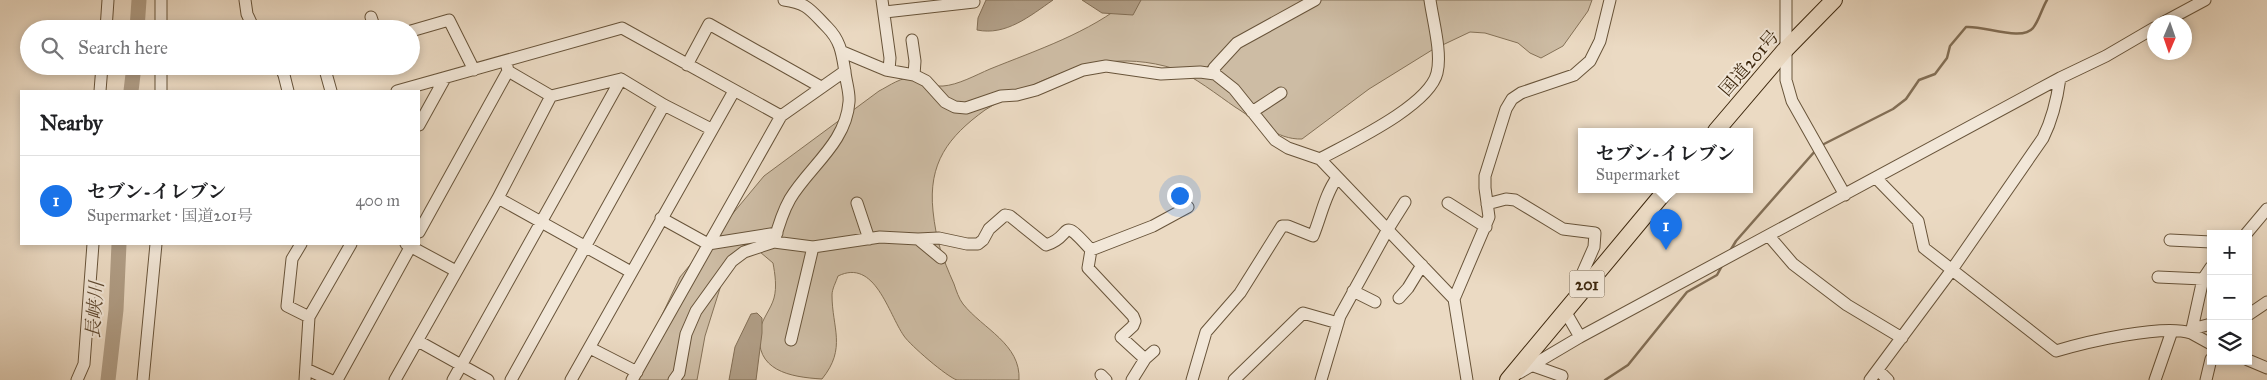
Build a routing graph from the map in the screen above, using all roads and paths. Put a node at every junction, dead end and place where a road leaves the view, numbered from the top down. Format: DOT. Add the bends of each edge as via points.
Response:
graph roads {
  1 [pos="108,0"];
  2 [pos="161,0"];
  3 [pos="245,0"];
  4 [pos="784,0"];
  5 [pos="882,0"];
  6 [pos="1315,0"];
  7 [pos="1430,0"];
  8 [pos="1610,0"];
  9 [pos="1786,0"];
  10 [pos="1834,0"];
  11 [pos="2205,0"];
  12 [pos="974,2"];
  13 [pos="885,12"];
  14 [pos="2177,15"];
  15 [pos="371,17"];
  16 [pos="107,20"];
  17 [pos="161,20"];
  18 [pos="250,20"];
  19 [pos="372,20"];
  20 [pos="420,28"];
  21 [pos="2147,32"];
  22 [pos="912,40"];
  23 [pos="1785,50"];
  24 [pos="843,52"];
  25 [pos="687,65"];
  26 [pos="507,66"];
  27 [pos="474,70"];
  28 [pos="889,70"];
  29 [pos="845,71"];
  30 [pos="1214,74"];
  31 [pos="101,75"];
  32 [pos="161,75"];
  33 [pos="283,75"];
  34 [pos="327,75"];
  35 [pos="914,75"];
  36 [pos="445,78"];
  37 [pos="2060,78"];
  38 [pos="621,79"];
  39 [pos="821,88"];
  40 [pos="100,90"];
  41 [pos="161,90"];
  42 [pos="288,90"];
  43 [pos="331,90"];
  44 [pos="401,90"];
  45 [pos="734,91"];
  46 [pos="1281,93"];
  47 [pos="551,96"];
  48 [pos="664,104"];
  49 [pos="1252,112"];
  50 [pos="781,116"];
  51 [pos="420,123"];
  52 [pos="1719,128"];
  53 [pos="711,129"];
  54 [pos="1320,159"];
  55 [pos="1337,178"];
  56 [pos="1876,178"];
  57 [pos="1664,193"];
  58 [pos="1845,195"];
  59 [pos="498,198"];
  60 [pos="1406,202"];
  61 [pos="857,203"];
  62 [pos="1448,203"];
  63 [pos="1487,204"];
  64 [pos="1188,207"];
  65 [pos="2267,209"];
  66 [pos="661,218"];
  67 [pos="541,221"];
  68 [pos="1486,227"];
  69 [pos="420,230"];
  70 [pos="1388,230"];
  71 [pos="2249,230"];
  72 [pos="1769,236"];
  73 [pos="776,237"];
  74 [pos="869,239"];
  75 [pos="918,239"];
  76 [pos="2170,240"];
  77 [pos="2207,242"];
  78 [pos="708,244"];
  79 [pos="94,245"];
  80 [pos="156,245"];
  81 [pos="299,245"];
  82 [pos="350,245"];
  83 [pos="410,245"];
  84 [pos="586,246"];
  85 [pos="813,246"];
  86 [pos="1090,250"];
  87 [pos="940,258"];
  88 [pos="1422,265"];
  89 [pos="456,271"];
  90 [pos="1951,271"];
  91 [pos="631,272"];
  92 [pos="2207,273"];
  93 [pos="2158,277"];
  94 [pos="1592,278"];
  95 [pos="2203,279"];
  96 [pos="1353,292"];
  97 [pos="1399,298"];
  98 [pos="1454,299"];
  99 [pos="1375,302"];
  100 [pos="2267,302"];
  101 [pos="1565,311"];
  102 [pos="2252,313"];
  103 [pos="309,317"];
  104 [pos="1338,323"];
  105 [pos="2207,325"];
  106 [pos="2172,331"];
  107 [pos="2191,331"];
  108 [pos="1580,337"];
  109 [pos="1902,338"];
  110 [pos="791,340"];
  111 [pos="418,341"];
  112 [pos="2207,341"];
  113 [pos="590,348"];
  114 [pos="2252,362"];
  115 [pos="461,365"];
  116 [pos="1531,365"];
  117 [pos="2210,365"];
  118 [pos="2267,368"];
  119 [pos="1878,370"];
  120 [pos="306,374"];
  121 [pos="635,376"];
  122 [pos="1509,379"];
  123 [pos="78,380"];
  124 [pos="143,380"];
  125 [pos="330,380"];
  126 [pos="337,380"];
  127 [pos="395,380"];
  128 [pos="453,380"];
  129 [pos="488,380"];
  130 [pos="511,380"];
  131 [pos="571,380"];
  132 [pos="674,380"];
  133 [pos="1132,380"];
  134 [pos="1192,380"];
  135 [pos="1234,380"];
  136 [pos="1321,380"];
  137 [pos="1467,380"];
  138 [pos="1560,380"];
  139 [pos="1870,380"];
  140 [pos="1888,380"];
  141 [pos="2155,380"];
  142 [pos="2206,380"];
  1 -- 16 [label="street"];
  2 -- 17 [label="street"];
  3 -- 18 [label="street"];
  4 -- 24 [label="street" via="800,2 808,7 837,37"];
  5 -- 13 [label="street"];
  6 -- 30 [label="street" via="1238,43 1214,68"];
  7 -- 54 [label="street" via="1438,60 1436,74 1428,90 1387,122"];
  8 -- 63 [label="street" via="1600,41 1590,61 1574,75 1512,99 1485,176"];
  9 -- 23 [label="street"];
  10 -- 23 [label="highway, 国道201号"];
  11 -- 14 [label="street"];
  12 -- 13 [label="street"];
  13 -- 28 [label="street"];
  15 -- 19 [label="street"];
  20 -- 27 [label="street" via="449,20"];
  21 -- 37 [label="street"];
  22 -- 35 [label="street"];
  23 -- 52 [label="highway, 国道201号"];
  23 -- 58 [label="street" via="1786,80 1792,102"];
  24 -- 28 [label="street"];
  24 -- 29 [label="street"];
  25 -- 26 [label="street" via="622,28"];
  25 -- 39 [label="street" via="709,24"];
  25 -- 45 [label="street"];
  26 -- 27 [label="street"];
  26 -- 47 [label="street"];
  26 -- 69 [label="street"];
  27 -- 36 [label="street"];
  28 -- 35 [label="street"];
  29 -- 39 [label="street"];
  29 -- 73 [label="street" via="850,100 839,134 791,198"];
  30 -- 35 [label="street" via="1161,74 1106,66 1083,70 1036,90 1001,96 966,108 945,102 926,80"];
  30 -- 49 [label="street" via="1234,89"];
  31 -- 40 [label="street"];
  32 -- 41 [label="street"];
  33 -- 42 [label="street"];
  34 -- 43 [label="street"];
  36 -- 44 [label="street"];
  36 -- 51 [label="street"];
  37 -- 56 [label="street"];
  37 -- 90 [label="street" via="2057,103 2043,138"];
  38 -- 47 [label="street"];
  38 -- 48 [label="street"];
  38 -- 67 [label="street"];
  39 -- 50 [label="street"];
  45 -- 50 [label="street"];
  45 -- 53 [label="street"];
  46 -- 49 [label="street"];
  47 -- 59 [label="street"];
  48 -- 53 [label="street"];
  48 -- 84 [label="street"];
  49 -- 54 [label="street" via="1275,140"];
  50 -- 78 [label="street"];
  53 -- 66 [label="street"];
  54 -- 55 [label="street"];
  55 -- 70 [label="street"];
  55 -- 134 [label="street" via="1328,190 1326,205 1313,236 1282,226 1240,293 1206,332"];
  56 -- 58 [label="street"];
  56 -- 90 [label="street" via="1918,221 1924,248"];
  57 -- 94 [label="highway, 201"];
  58 -- 72 [label="street"];
  59 -- 67 [label="street"];
  59 -- 89 [label="street"];
  60 -- 70 [label="street"];
  61 -- 74 [label="street"];
  62 -- 68 [label="street"];
  63 -- 68 [label="street" via="1489,217"];
  63 -- 94 [label="street" via="1515,200 1563,229 1595,233 1594,247 1583,272"];
  64 -- 86 [label="street" via="1153,226"];
  65 -- 71 [label="street"];
  66 -- 78 [label="street"];
  66 -- 91 [label="street"];
  67 -- 84 [label="street"];
  67 -- 115 [label="street"];
  68 -- 98 [label="street"];
  70 -- 88 [label="street"];
  70 -- 96 [label="street"];
  72 -- 108 [label="street"];
  72 -- 109 [label="street" via="1808,276 1847,305"];
  73 -- 78 [label="street"];
  73 -- 85 [label="street"];
  73 -- 132 [label="street" via="732,261 696,311 686,334 679,373"];
  74 -- 75 [label="street"];
  74 -- 85 [label="street"];
  75 -- 86 [label="street" via="939,238 978,244 989,228 1005,215 1046,245 1070,229"];
  75 -- 87 [label="street"];
  76 -- 77 [label="street"];
  78 -- 121 [label="street"];
  79 -- 123 [label="street" via="84,364"];
  80 -- 124 [label="street"];
  81 -- 103 [label="street" via="292,259 287,306"];
  82 -- 103 [label="street"];
  83 -- 89 [label="street"];
  83 -- 126 [label="street"];
  84 -- 91 [label="street"];
  84 -- 130 [label="street"];
  85 -- 110 [label="street"];
  86 -- 133 [label="street" via="1088,268 1135,321 1121,338 1149,355"];
  88 -- 97 [label="street"];
  88 -- 98 [label="street"];
  89 -- 111 [label="street"];
  90 -- 106 [label="street" via="2056,351 2134,334"];
  90 -- 109 [label="street"];
  91 -- 113 [label="street"];
  92 -- 95 [label="street"];
  93 -- 95 [label="street"];
  94 -- 101 [label="highway, 201"];
  95 -- 107 [label="street"];
  96 -- 99 [label="street"];
  96 -- 104 [label="street"];
  98 -- 137 [label="street"];
  100 -- 102 [label="street"];
  101 -- 108 [label="street"];
  101 -- 122 [label="highway, 201"];
  103 -- 120 [label="street"];
  104 -- 135 [label="street" via="1303,313"];
  104 -- 136 [label="street"];
  105 -- 107 [label="street"];
  106 -- 107 [label="street"];
  106 -- 141 [label="street"];
  107 -- 112 [label="street"];
  108 -- 116 [label="street"];
  109 -- 119 [label="street"];
  111 -- 115 [label="street"];
  111 -- 127 [label="street"];
  113 -- 121 [label="street"];
  113 -- 131 [label="street"];
  114 -- 118 [label="street"];
  115 -- 128 [label="street"];
  115 -- 129 [label="street"];
  116 -- 122 [label="street"];
  116 -- 138 [label="street" via="1562,376"];
  117 -- 142 [label="street"];
  119 -- 139 [label="street"];
  119 -- 140 [label="street"];
  120 -- 125 [label="street"];
}
